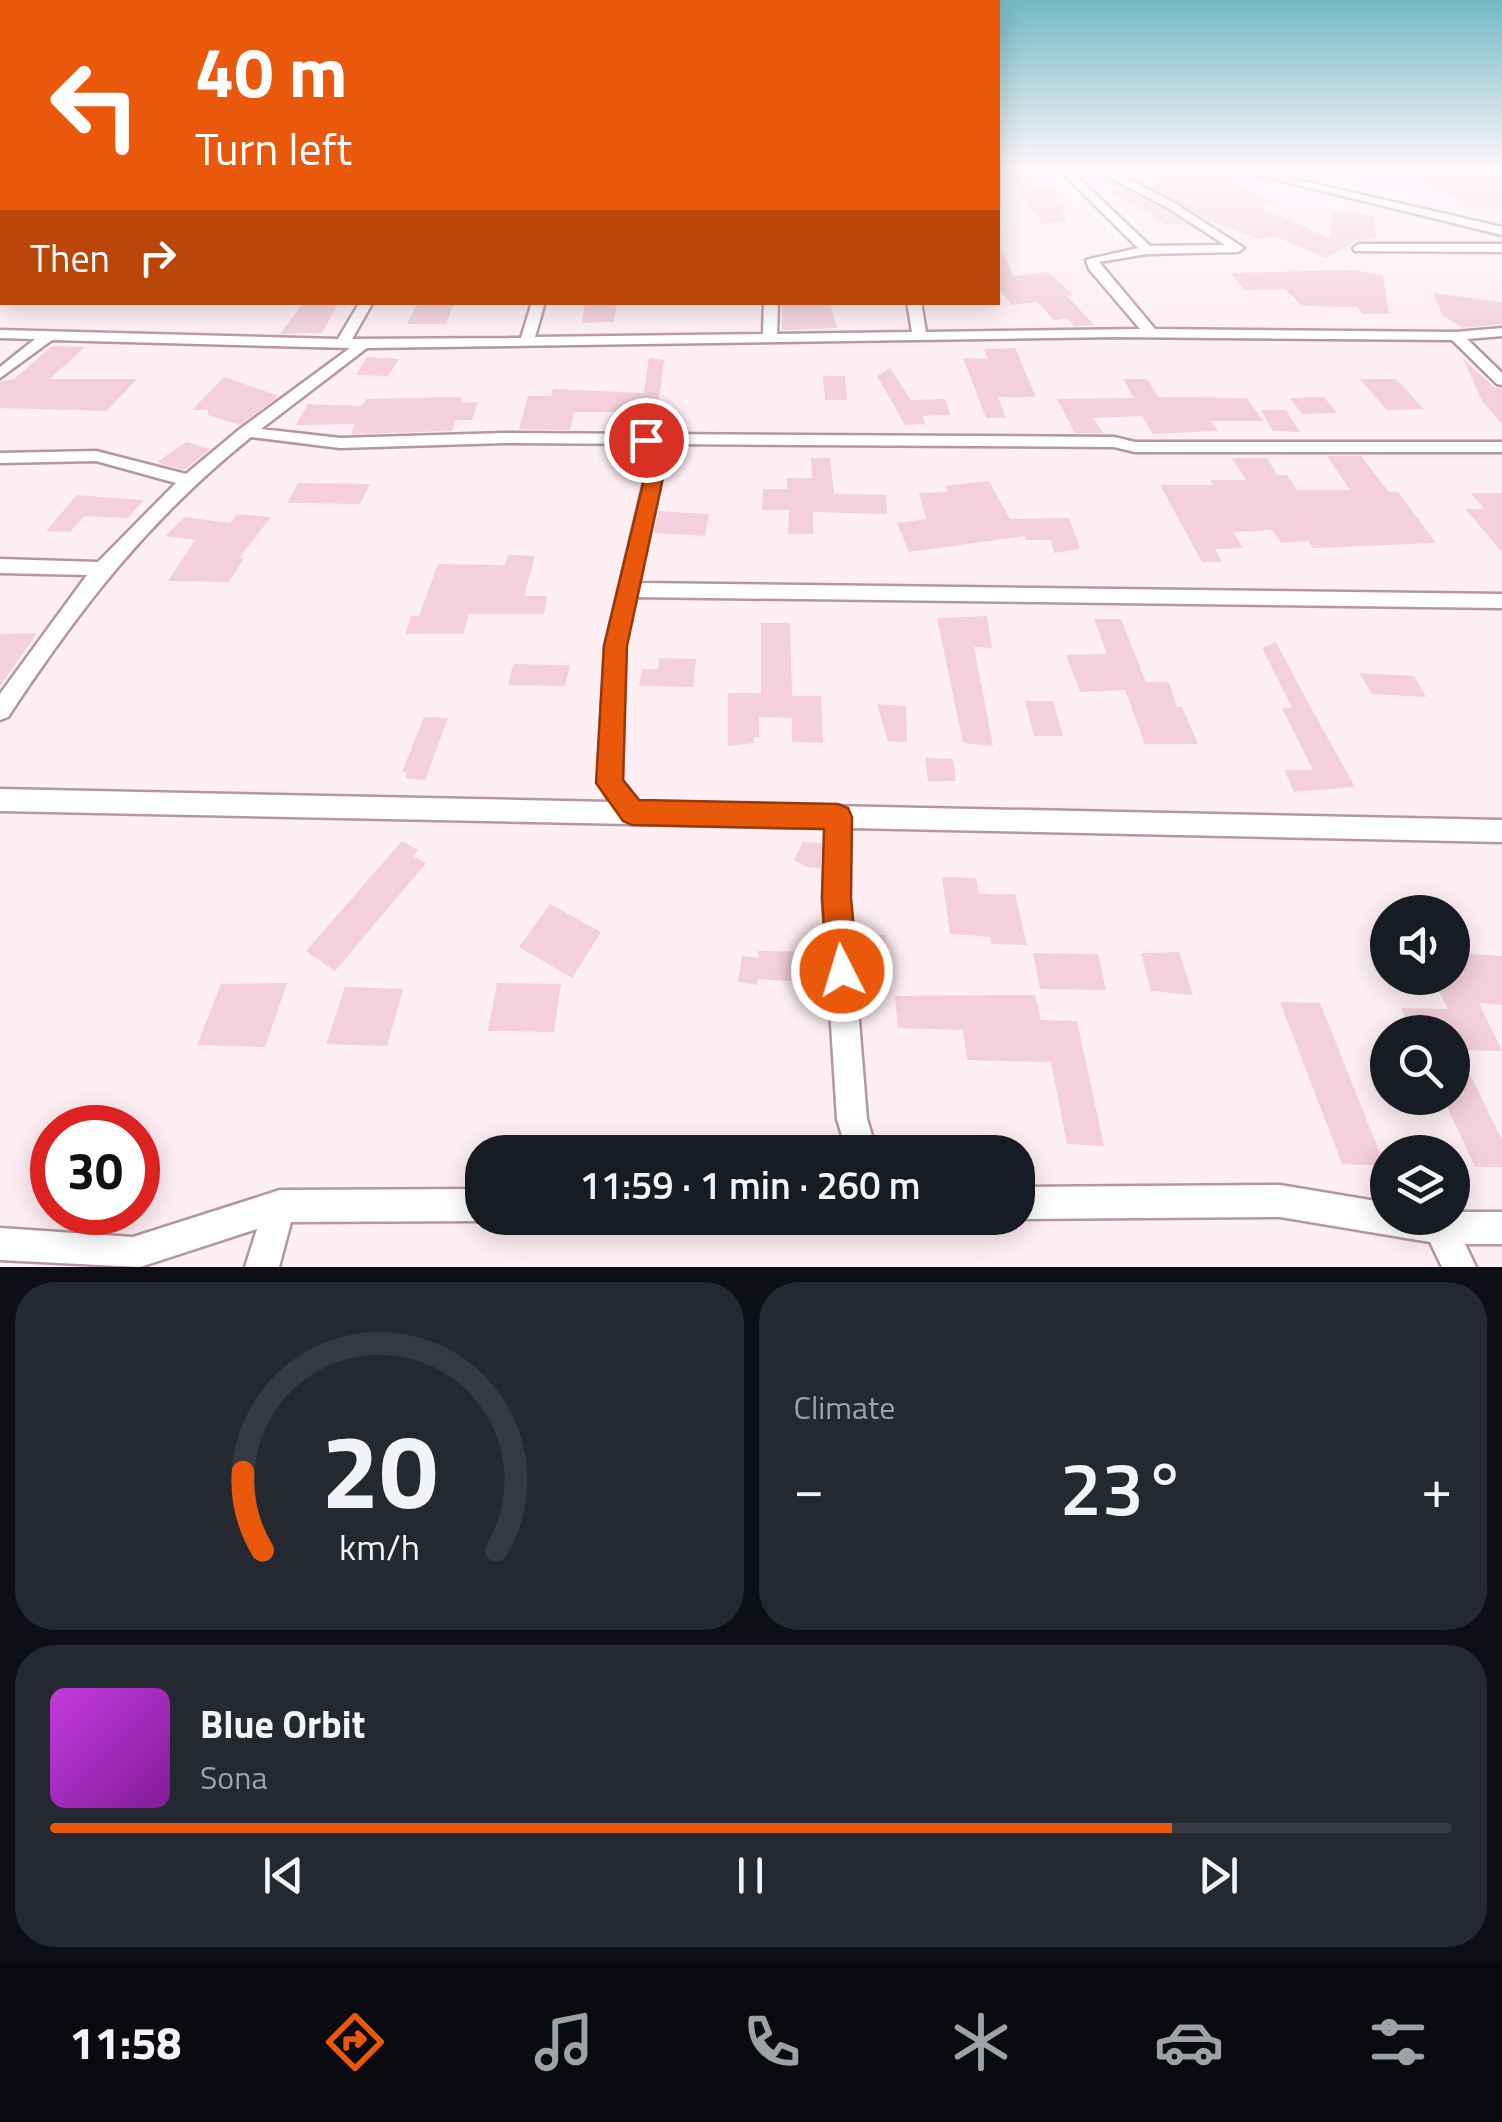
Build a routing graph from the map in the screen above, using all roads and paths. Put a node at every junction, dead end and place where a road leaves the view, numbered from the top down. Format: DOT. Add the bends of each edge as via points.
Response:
graph roads {
  1 [pos="1126,229"];
  2 [pos="1208,229"];
  3 [pos="1358,248"];
  4 [pos="1502,248"];
  5 [pos="1147,250"];
  6 [pos="365,305"];
  7 [pos="538,305"];
  8 [pos="771,305"];
  9 [pos="914,305"];
  10 [pos="1502,332"];
  11 [pos="1151,333"];
  12 [pos="0,334"];
  13 [pos="48,336"];
  14 [pos="1456,336"];
  15 [pos="920,338"];
  16 [pos="770,340"];
  17 [pos="527,342"];
  18 [pos="342,344"];
  19 [pos="364,344"];
  20 [pos="0,374"];
  21 [pos="1502,382"];
  22 [pos="246,432"];
  23 [pos="662,440"];
  24 [pos="1502,447"];
  25 [pos="0,458"];
  26 [pos="190,481"];
  27 [pos="0,566"];
  28 [pos="104,569"];
  29 [pos="629,590"];
  30 [pos="1502,601"];
  31 [pos="0,712"];
  32 [pos="0,800"];
  33 [pos="632,812"];
  34 [pos="838,817"];
  35 [pos="1502,831"];
  36 [pos="857,1135"];
  37 [pos="1035,1202"];
  38 [pos="465,1205"];
  39 [pos="280,1206"];
  40 [pos="1370,1216"];
  41 [pos="1470,1228"];
  42 [pos="1502,1228"];
  43 [pos="1443,1235"];
  44 [pos="0,1244"];
  45 [pos="262,1267"];
  46 [pos="1459,1267"];
  1 -- 5 [label="street"];
  2 -- 5 [label="street" via="1238,248"];
  3 -- 4 [label="street"];
  5 -- 11 [label="street" via="1092,260"];
  6 -- 18 [label="street"];
  7 -- 17 [label="street"];
  8 -- 16 [label="street"];
  9 -- 15 [label="street"];
  10 -- 14 [label="street"];
  11 -- 14 [label="street"];
  11 -- 15 [label="street"];
  12 -- 13 [label="street"];
  13 -- 18 [label="street"];
  13 -- 20 [label="street"];
  14 -- 21 [label="street"];
  15 -- 16 [label="street"];
  16 -- 17 [label="street"];
  17 -- 19 [label="street"];
  18 -- 19 [label="street"];
  19 -- 22 [label="street"];
  22 -- 23 [label="street" via="340,443"];
  22 -- 26 [label="street"];
  23 -- 24 [label="street"];
  23 -- 29 [label="street"];
  25 -- 26 [label="street" via="96,456"];
  26 -- 28 [label="street"];
  27 -- 28 [label="street"];
  28 -- 31 [label="street"];
  29 -- 30 [label="street"];
  29 -- 33 [label="street" via="616,646 610,783"];
  32 -- 33 [label="street"];
  33 -- 34 [label="street"];
  34 -- 35 [label="street"];
  34 -- 36 [label="street" via="836,898"];
  37 -- 40 [label="street" via="1280,1201"];
  38 -- 39 [label="street"];
  39 -- 44 [label="street" via="132,1253"];
  39 -- 45 [label="street"];
  41 -- 42 [label="street"];
  43 -- 46 [label="street"];
}
